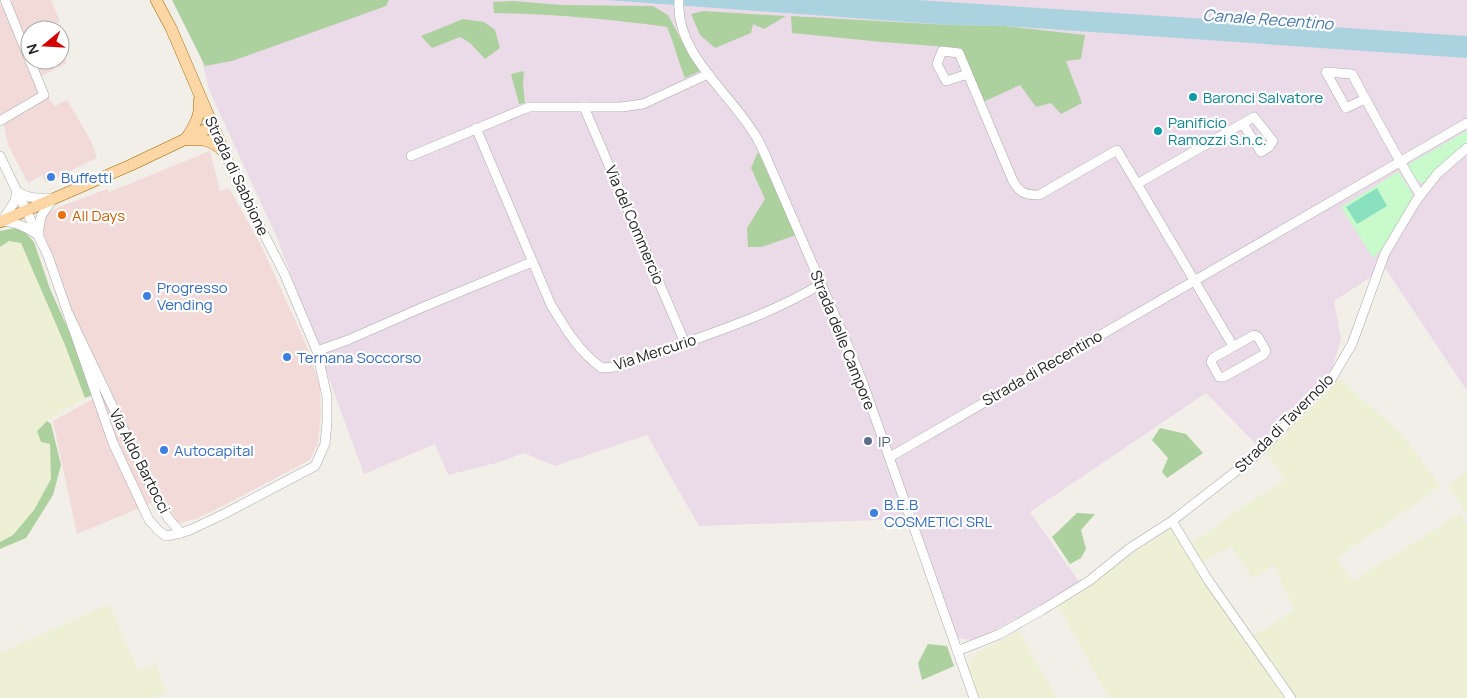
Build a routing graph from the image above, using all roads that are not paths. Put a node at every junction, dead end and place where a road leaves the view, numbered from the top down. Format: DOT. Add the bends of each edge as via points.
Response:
graph roads {
  1 [pos="5,0"];
  2 [pos="156,0"];
  3 [pos="678,4"];
  4 [pos="708,74"];
  5 [pos="968,74"];
  6 [pos="199,92"];
  7 [pos="1365,99"];
  8 [pos="584,107"];
  9 [pos="0,121"];
  10 [pos="1467,123"];
  11 [pos="1242,124"];
  12 [pos="213,126"];
  13 [pos="476,128"];
  14 [pos="185,140"];
  15 [pos="1467,148"];
  16 [pos="226,154"];
  17 [pos="0,156"];
  18 [pos="412,156"];
  19 [pos="1400,162"];
  20 [pos="1137,184"];
  21 [pos="17,191"];
  22 [pos="1420,195"];
  23 [pos="54,198"];
  24 [pos="27,210"];
  25 [pos="1,222"];
  26 [pos="38,235"];
  27 [pos="532,262"];
  28 [pos="1194,280"];
  29 [pos="821,284"];
  30 [pos="68,313"];
  31 [pos="685,343"];
  32 [pos="1233,346"];
  33 [pos="317,351"];
  34 [pos="890,457"];
  35 [pos="1172,521"];
  36 [pos="181,533"];
  37 [pos="957,651"];
  38 [pos="974,698"];
  39 [pos="1291,698"];
  1 -- 9 [label="street" via="44,95"];
  2 -- 6 [label="main road, Strada di Sabbione"];
  3 -- 4 [label="street, Strada delle Campore" via="681,24 692,50"];
  4 -- 8 [label="street" via="643,104"];
  4 -- 29 [label="street, Strada delle Campore" via="753,131"];
  5 -- 20 [label="street" via="1019,192 1038,195 1118,150"];
  6 -- 12 [label="main road, Strada di Sabbione"];
  6 -- 14 [label="main road" via="200,111"];
  7 -- 7 [label="street" via="1352,74 1326,72 1346,108"];
  7 -- 19 [label="street"];
  8 -- 13 [label="street" via="529,107"];
  8 -- 31 [label="street, Via del Commercio"];
  10 -- 19 [label="street, Strada di Recentino"];
  11 -- 20 [label="street"];
  12 -- 14 [label="main road"];
  12 -- 16 [label="main road, Strada di Sabbione"];
  13 -- 18 [label="street"];
  13 -- 27 [label="street, Via Mercurio"];
  14 -- 16 [label="main road" via="215,143"];
  14 -- 23 [label="main road"];
  15 -- 22 [label="street, Strada di Tavernolo" via="1438,173"];
  16 -- 33 [label="street, Strada di Sabbione"];
  17 -- 21 [label="street, Via Aldo Bartocci"];
  19 -- 22 [label="street"];
  19 -- 28 [label="street, Strada di Recentino"];
  20 -- 28 [label="street"];
  21 -- 23 [label="street" via="24,196"];
  21 -- 24 [label="street, Via Aldo Bartocci"];
  21 -- 25 [label="street" via="15,201"];
  22 -- 35 [label="street, Strada di Tavernolo" via="1385,253 1352,344 1332,378 1253,458"];
  23 -- 24 [label="main road"];
  23 -- 26 [label="street" via="41,216"];
  24 -- 25 [label="main road"];
  24 -- 26 [label="street, Via Aldo Bartocci"];
  25 -- 26 [label="street" via="25,226"];
  26 -- 30 [label="street, Via Aldo Bartocci"];
  27 -- 31 [label="street, Via Mercurio" via="565,329 582,351 602,368 633,362"];
  27 -- 33 [label="street"];
  28 -- 32 [label="street"];
  28 -- 34 [label="street, Strada di Recentino"];
  29 -- 31 [label="street, Via Mercurio" via="751,319"];
  29 -- 34 [label="street, Strada delle Campore"];
  30 -- 36 [label="street, Via Aldo Bartocci" via="153,491"];
  30 -- 36 [label="street, Via Aldo Bartocci" via="114,443 149,520 166,536"];
  32 -- 32 [label="street" via="1211,362 1218,377 1224,377 1263,355 1266,350 1254,335"];
  33 -- 36 [label="street, Strada di Sabbione" via="327,397 327,422 325,444 315,466"];
  34 -- 37 [label="street, Strada delle Campore"];
  35 -- 37 [label="street, Strada di Tavernolo" via="1042,610 1000,634"];
  35 -- 39 [label="street" via="1208,580"];
  37 -- 38 [label="street, Strada delle Campore"];
}
